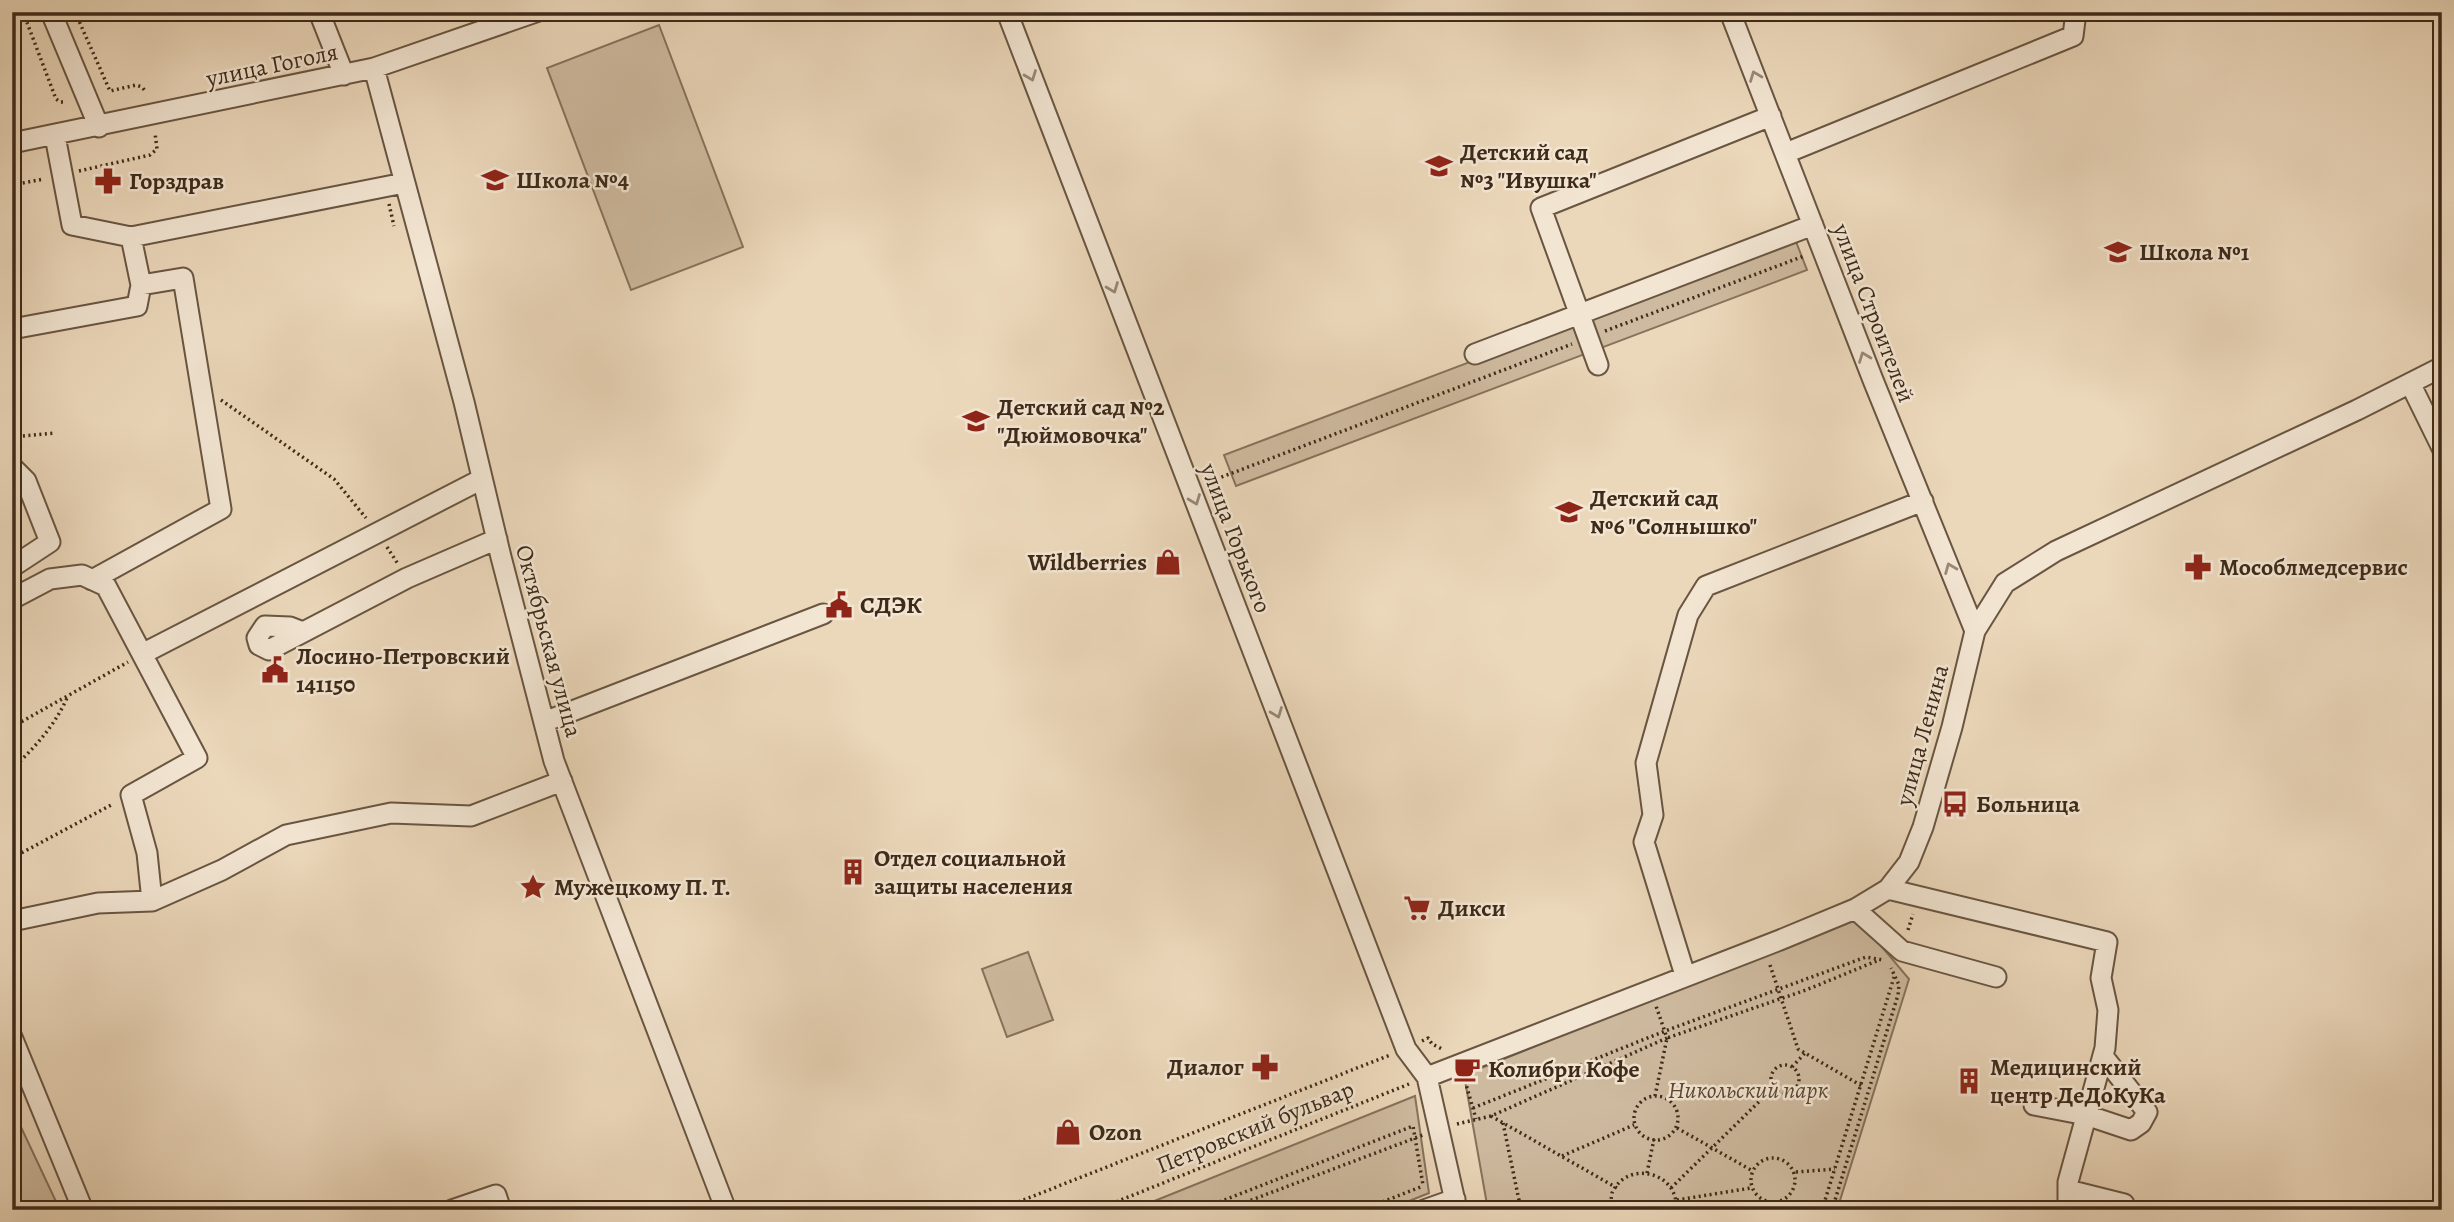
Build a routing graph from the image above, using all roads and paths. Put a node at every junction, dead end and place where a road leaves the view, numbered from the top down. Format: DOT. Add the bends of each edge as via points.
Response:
graph roads {
  1 [pos="23,12"];
  2 [pos="51,12"];
  3 [pos="75,12"];
  4 [pos="318,12"];
  5 [pos="536,12"];
  6 [pos="1007,12"];
  7 [pos="1730,12"];
  8 [pos="2076,12"];
  9 [pos="374,68"];
  10 [pos="344,75"];
  11 [pos="146,92"];
  12 [pos="66,102"];
  13 [pos="1771,116"];
  14 [pos="99,127"];
  15 [pos="155,133"];
  16 [pos="55,136"];
  17 [pos="12,143"];
  18 [pos="1786,153"];
  19 [pos="62,175"];
  20 [pos="404,183"];
  21 [pos="12,185"];
  22 [pos="1813,225"];
  23 [pos="131,237"];
  24 [pos="1823,249"];
  25 [pos="141,285"];
  26 [pos="1581,313"];
  27 [pos="12,329"];
  28 [pos="1589,338"];
  29 [pos="1475,354"];
  30 [pos="1598,365"];
  31 [pos="2442,367"];
  32 [pos="2410,383"];
  33 [pos="201,386"];
  34 [pos="55,433"];
  35 [pos="12,437"];
  36 [pos="2442,448"];
  37 [pos="12,467"];
  38 [pos="482,479"];
  39 [pos="1191,488"];
  40 [pos="1923,501"];
  41 [pos="378,533"];
  42 [pos="496,539"];
  43 [pos="12,567"];
  44 [pos="407,578"];
  45 [pos="92,580"];
  46 [pos="12,598"];
  47 [pos="823,614"];
  48 [pos="1975,631"];
  49 [pos="303,632"];
  50 [pos="142,654"];
  51 [pos="68,696"];
  52 [pos="544,722"];
  53 [pos="12,727"];
  54 [pos="12,769"];
  55 [pos="562,781"];
  56 [pos="131,794"];
  57 [pos="12,858"];
  58 [pos="1888,889"];
  59 [pos="1919,895"];
  60 [pos="152,901"];
  61 [pos="1855,909"];
  62 [pos="12,921"];
  63 [pos="1902,951"];
  64 [pos="1881,959"];
  65 [pos="1895,974"];
  66 [pos="1685,975"];
  67 [pos="1996,977"];
  68 [pos="1781,999"];
  69 [pos="1654,1001"];
  70 [pos="1665,1031"];
  71 [pos="12,1037"];
  72 [pos="1667,1038"];
  73 [pos="1406,1049"];
  74 [pos="1805,1053"];
  75 [pos="2103,1056"];
  76 [pos="1792,1067"];
  77 [pos="1427,1077"];
  78 [pos="1862,1086"];
  79 [pos="1773,1088"];
  80 [pos="1655,1096"];
  81 [pos="2034,1105"];
  82 [pos="1473,1108"];
  83 [pos="2087,1115"];
  84 [pos="1491,1116"];
  85 [pos="1502,1122"];
  86 [pos="1634,1125"];
  87 [pos="1440,1128"];
  88 [pos="1677,1128"];
  89 [pos="1416,1138"];
  90 [pos="1654,1139"];
  91 [pos="1713,1147"];
  92 [pos="1562,1156"];
  93 [pos="1835,1168"];
  94 [pos="1752,1170"];
  95 [pos="1795,1172"];
  96 [pos="1647,1173"];
  97 [pos="1423,1185"];
  98 [pos="1617,1188"];
  99 [pos="1671,1188"];
  100 [pos="1751,1188"];
  101 [pos="1677,1199"];
  102 [pos="2068,1200"];
  103 [pos="1456,1204"];
  104 [pos="2124,1204"];
  105 [pos="1426,1209"];
  106 [pos="83,1210"];
  107 [pos="453,1210"];
  108 [pos="501,1210"];
  109 [pos="726,1210"];
  110 [pos="998,1210"];
  111 [pos="1096,1210"];
  112 [pos="1199,1210"];
  113 [pos="1225,1210"];
  114 [pos="1362,1210"];
  115 [pos="1521,1210"];
  116 [pos="1611,1210"];
  117 [pos="1676,1210"];
  118 [pos="1822,1210"];
  119 [pos="1832,1210"];
  1 -- 12 [label="path" via="56,99"];
  2 -- 14 [label="street"];
  3 -- 11 [label="path" via="110,91 136,85"];
  4 -- 10 [label="street"];
  5 -- 9 [label="street, улица Гоголя"];
  6 -- 39 [label="street, улица Горького, one-way"];
  13 -- 7 [label="street, улица Строителей, one-way"];
  8 -- 18 [label="street" via="2073,36"];
  9 -- 10 [label="street, улица Гоголя"];
  9 -- 20 [label="street, Октябрьская улица"];
  10 -- 14 [label="street, улица Гоголя"];
  13 -- 18 [label="street, улица Строителей"];
  13 -- 26 [label="street" via="1541,208"];
  14 -- 16 [label="street, улица Гоголя"];
  15 -- 19 [label="path" via="157,149 150,155"];
  16 -- 17 [label="street, улица Гоголя"];
  16 -- 19 [label="street"];
  18 -- 22 [label="street, улица Строителей"];
  19 -- 21 [label="path"];
  19 -- 23 [label="street" via="72,225"];
  20 -- 23 [label="street"];
  20 -- 38 [label="street, Октябрьская улица"];
  22 -- 24 [label="street, улица Строителей"];
  22 -- 26 [label="street"];
  23 -- 25 [label="street"];
  24 -- 28 [label="path"];
  40 -- 24 [label="street, улица Строителей, one-way"];
  25 -- 27 [label="street" via="137,306"];
  25 -- 33 [label="street" via="183,278"];
  26 -- 28 [label="street"];
  26 -- 29 [label="street"];
  28 -- 30 [label="street"];
  28 -- 39 [label="path"];
  31 -- 32 [label="street, улица Ленина"];
  32 -- 36 [label="street"];
  32 -- 48 [label="street, улица Ленина" via="2056,551 2005,583"];
  33 -- 41 [label="path" via="334,479"];
  33 -- 45 [label="street" via="221,509"];
  34 -- 35 [label="path"];
  37 -- 43 [label="street" via="26,481 50,542"];
  38 -- 41 [label="street"];
  38 -- 42 [label="street, Октябрьская улица"];
  39 -- 73 [label="street, улица Горького, one-way"];
  48 -- 40 [label="street, улица Строителей, one-way"];
  40 -- 66 [label="street" via="1706,586 1688,615 1646,763 1653,815 1644,842"];
  41 -- 44 [label="path"];
  41 -- 50 [label="street"];
  42 -- 44 [label="street"];
  42 -- 52 [label="street, Октябрьская улица"];
  44 -- 49 [label="street"];
  45 -- 46 [label="street" via="82,575 50,579"];
  45 -- 50 [label="street" via="106,586"];
  47 -- 52 [label="street"];
  48 -- 58 [label="street, улица Ленина" via="1923,827 1909,862"];
  50 -- 51 [label="path"];
  50 -- 56 [label="street" via="197,758"];
  51 -- 53 [label="path"];
  51 -- 54 [label="path" via="58,718"];
  52 -- 55 [label="street, Октябрьская улица"];
  55 -- 60 [label="street" via="471,816 391,813 286,835"];
  55 -- 109 [label="street, Октябрьская улица"];
  56 -- 57 [label="path"];
  56 -- 60 [label="street" via="148,853"];
  58 -- 59 [label="street"];
  58 -- 61 [label="street, улица Ленина"];
  59 -- 63 [label="path"];
  59 -- 75 [label="street" via="2107,942 2101,978 2108,1010"];
  60 -- 62 [label="street" via="98,903"];
  61 -- 63 [label="street"];
  61 -- 66 [label="street, улица Ленина"];
  63 -- 64 [label="path"];
  63 -- 65 [label="path"];
  63 -- 67 [label="street"];
  64 -- 65 [label="path"];
  64 -- 68 [label="path"];
  64 -- 70 [label="path" via="1866,957"];
  65 -- 78 [label="path"];
  65 -- 119 [label="path" via="1898,995"];
  66 -- 77 [label="street, улица Ленина"];
  68 -- 72 [label="path"];
  68 -- 74 [label="path" via="1798,1049"];
  69 -- 70 [label="path"];
  70 -- 72 [label="path"];
  70 -- 82 [label="path"];
  71 -- 106 [label="street"];
  72 -- 80 [label="path"];
  72 -- 84 [label="path"];
  73 -- 77 [label="street, улица Горького"];
  73 -- 110 [label="path"];
  74 -- 76 [label="path"];
  74 -- 78 [label="path"];
  75 -- 83 [label="street"];
  75 -- 83 [label="street" via="2147,1112 2131,1130"];
  76 -- 79 [label="path" via="1774,1069"];
  76 -- 79 [label="path" via="1799,1074 1792,1092"];
  77 -- 87 [label="street"];
  77 -- 111 [label="path, Петровский бульвар"];
  78 -- 93 [label="path"];
  79 -- 91 [label="path"];
  80 -- 86 [label="path" via="1648,1095 1634,1107"];
  80 -- 88 [label="path" via="1666,1096 1678,1110"];
  81 -- 83 [label="street"];
  83 -- 102 [label="street" via="2068,1182"];
  84 -- 85 [label="path"];
  84 -- 87 [label="path"];
  85 -- 92 [label="path"];
  85 -- 115 [label="path"];
  86 -- 90 [label="path" via="1646,1139"];
  86 -- 92 [label="path"];
  87 -- 89 [label="path"];
  87 -- 103 [label="street"];
  88 -- 90 [label="path" via="1664,1140"];
  88 -- 91 [label="path"];
  89 -- 97 [label="path"];
  89 -- 112 [label="path" via="1413,1126"];
  89 -- 113 [label="path"];
  90 -- 96 [label="path"];
  91 -- 94 [label="path"];
  91 -- 99 [label="path"];
  92 -- 98 [label="path"];
  93 -- 95 [label="path"];
  93 -- 118 [label="path"];
  94 -- 95 [label="path" via="1765,1158 1783,1159"];
  94 -- 100 [label="path"];
  95 -- 100 [label="path" via="1794,1190 1781,1202 1763,1201"];
  96 -- 98 [label="path" via="1626,1177"];
  96 -- 99 [label="path" via="1667,1181"];
  97 -- 105 [label="path"];
  97 -- 114 [label="path"];
  98 -- 116 [label="path" via="1612,1193"];
  99 -- 101 [label="path"];
  100 -- 101 [label="path"];
  101 -- 117 [label="path"];
  102 -- 104 [label="street"];
  103 -- 105 [label="street"];
  107 -- 108 [label="street" via="496,1195"];
}
